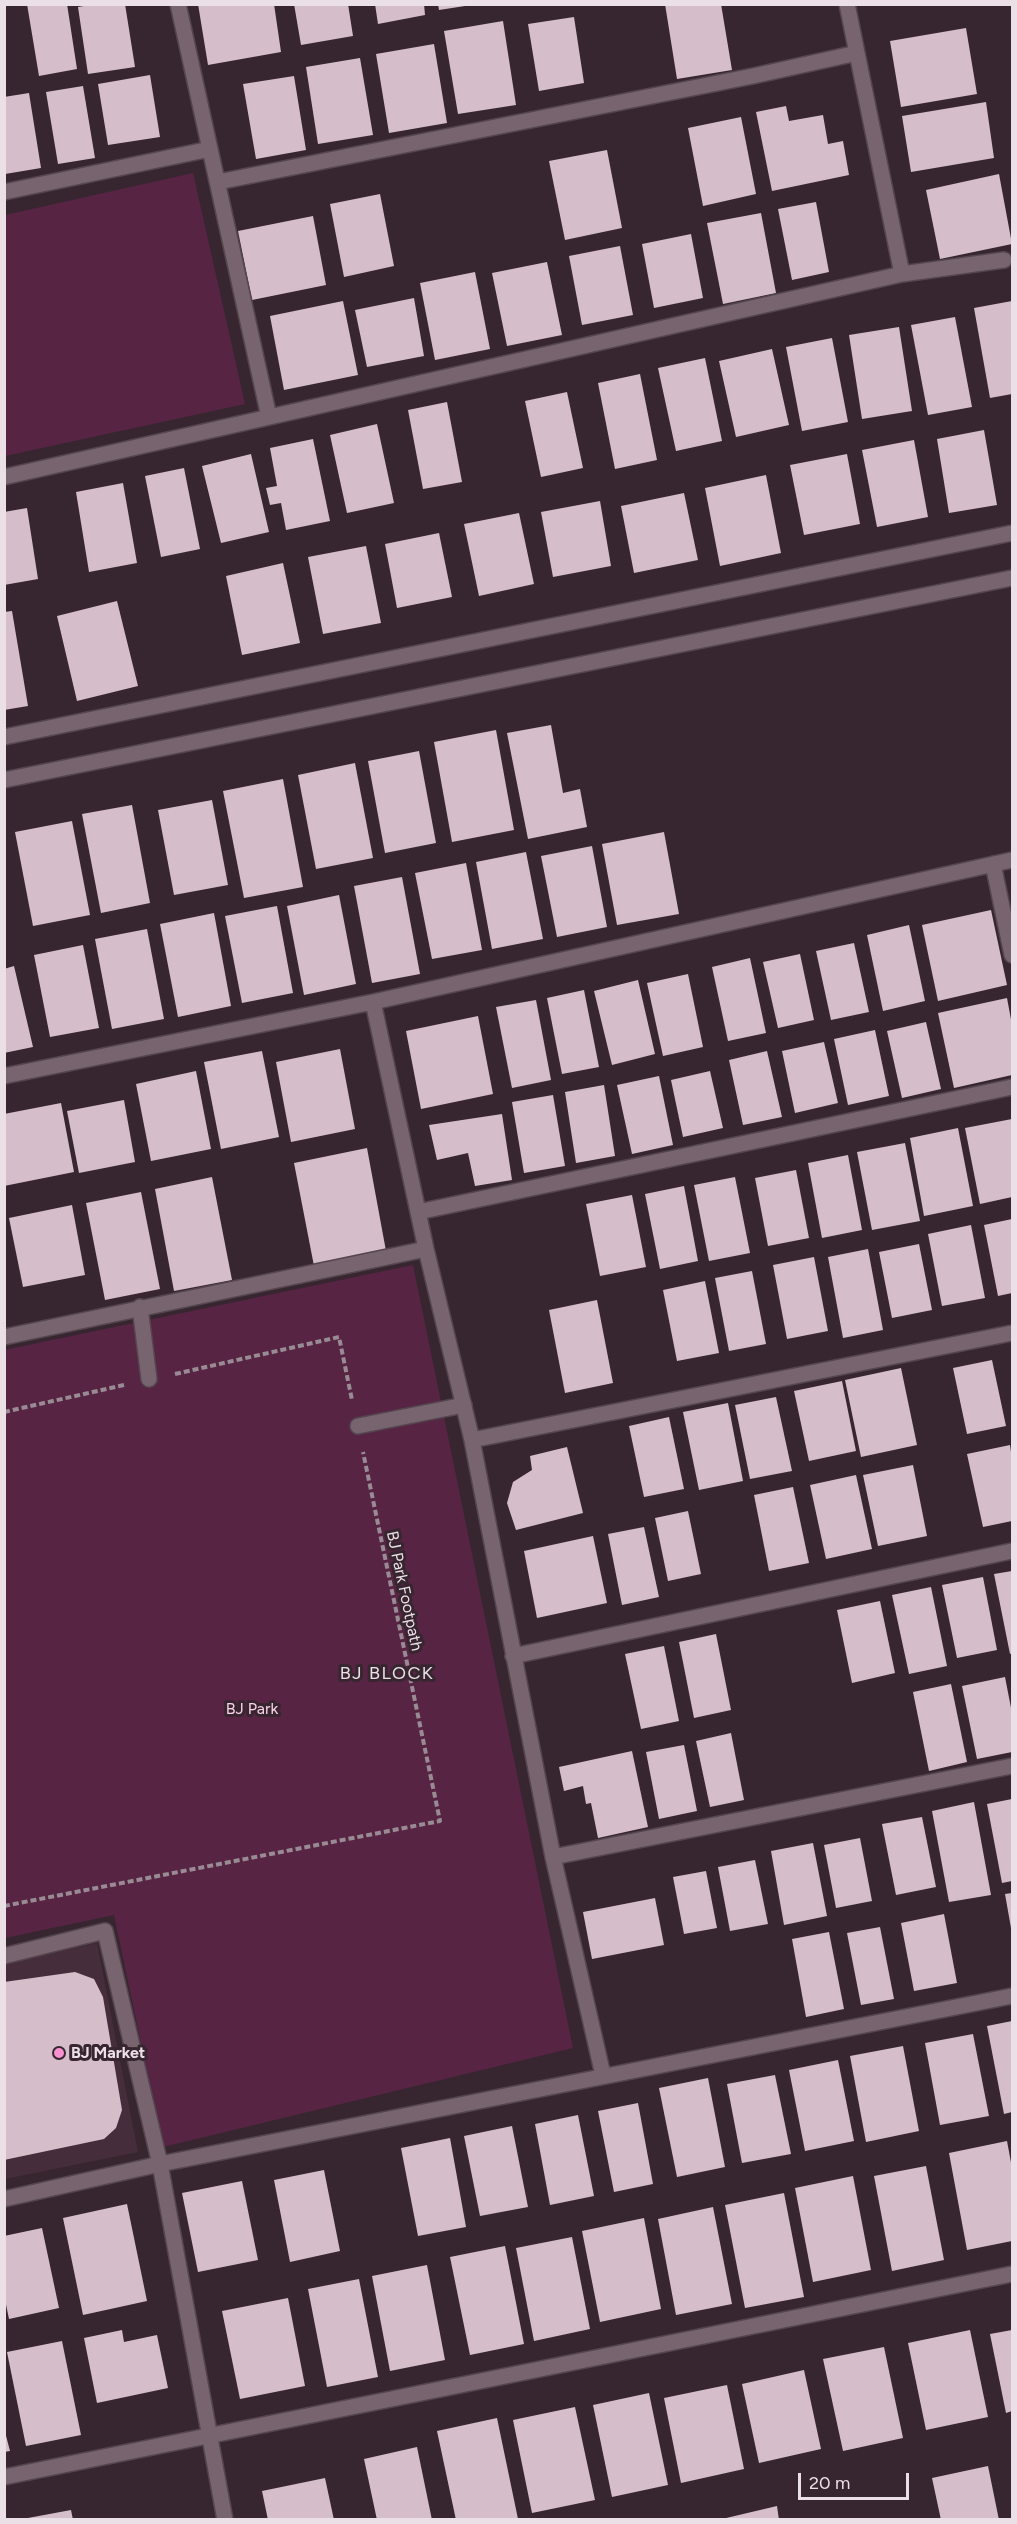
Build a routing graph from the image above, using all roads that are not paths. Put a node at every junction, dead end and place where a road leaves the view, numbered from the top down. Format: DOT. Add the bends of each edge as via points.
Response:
graph roads {
  1 [pos="178,4"];
  2 [pos="847,4"];
  3 [pos="857,53"];
  4 [pos="210,149"];
  5 [pos="218,182"];
  6 [pos="4,192"];
  7 [pos="1005,260"];
  8 [pos="902,274"];
  9 [pos="269,417"];
  10 [pos="4,477"];
  11 [pos="1012,533"];
  12 [pos="1012,578"];
  13 [pos="4,737"];
  14 [pos="4,780"];
  15 [pos="1012,860"];
  16 [pos="993,864"];
  17 [pos="1012,955"];
  18 [pos="373,1002"];
  19 [pos="4,1076"];
  20 [pos="1012,1087"];
  21 [pos="418,1212"];
  22 [pos="426,1249"];
  23 [pos="140,1307"];
  24 [pos="1012,1333"];
  25 [pos="4,1337"];
  26 [pos="149,1379"];
  27 [pos="464,1405"];
  28 [pos="358,1426"];
  29 [pos="472,1440"];
  30 [pos="1012,1551"];
  31 [pos="513,1656"];
  32 [pos="1012,1766"];
  33 [pos="553,1857"];
  34 [pos="4,1956"];
  35 [pos="1012,1996"];
  36 [pos="603,2075"];
  37 [pos="160,2164"];
  38 [pos="4,2199"];
  39 [pos="1012,2274"];
  40 [pos="210,2435"];
  41 [pos="4,2477"];
  42 [pos="225,2520"];
  1 -- 4 [label="street"];
  2 -- 3 [label="street"];
  3 -- 5 [label="street"];
  3 -- 8 [label="street"];
  4 -- 5 [label="street"];
  4 -- 6 [label="street"];
  5 -- 9 [label="street"];
  7 -- 8 [label="street"];
  8 -- 9 [label="street"];
  9 -- 10 [label="street"];
  11 -- 13 [label="street"];
  12 -- 14 [label="street"];
  15 -- 16 [label="street"];
  16 -- 17 [label="street"];
  16 -- 18 [label="street"];
  18 -- 19 [label="street"];
  18 -- 21 [label="street"];
  20 -- 21 [label="street"];
  21 -- 22 [label="street"];
  22 -- 23 [label="street"];
  22 -- 27 [label="street"];
  23 -- 25 [label="street"];
  23 -- 26 [label="street"];
  24 -- 29 [label="street"];
  27 -- 28 [label="street"];
  27 -- 29 [label="street"];
  29 -- 31 [label="street"];
  30 -- 31 [label="street"];
  31 -- 33 [label="street"];
  32 -- 33 [label="street"];
  33 -- 36 [label="street"];
  34 -- 37 [label="street" via="105,1931"];
  35 -- 36 [label="street"];
  36 -- 37 [label="street"];
  37 -- 38 [label="street"];
  37 -- 40 [label="street"];
  39 -- 40 [label="street"];
  40 -- 41 [label="street"];
  40 -- 42 [label="street"];
}
